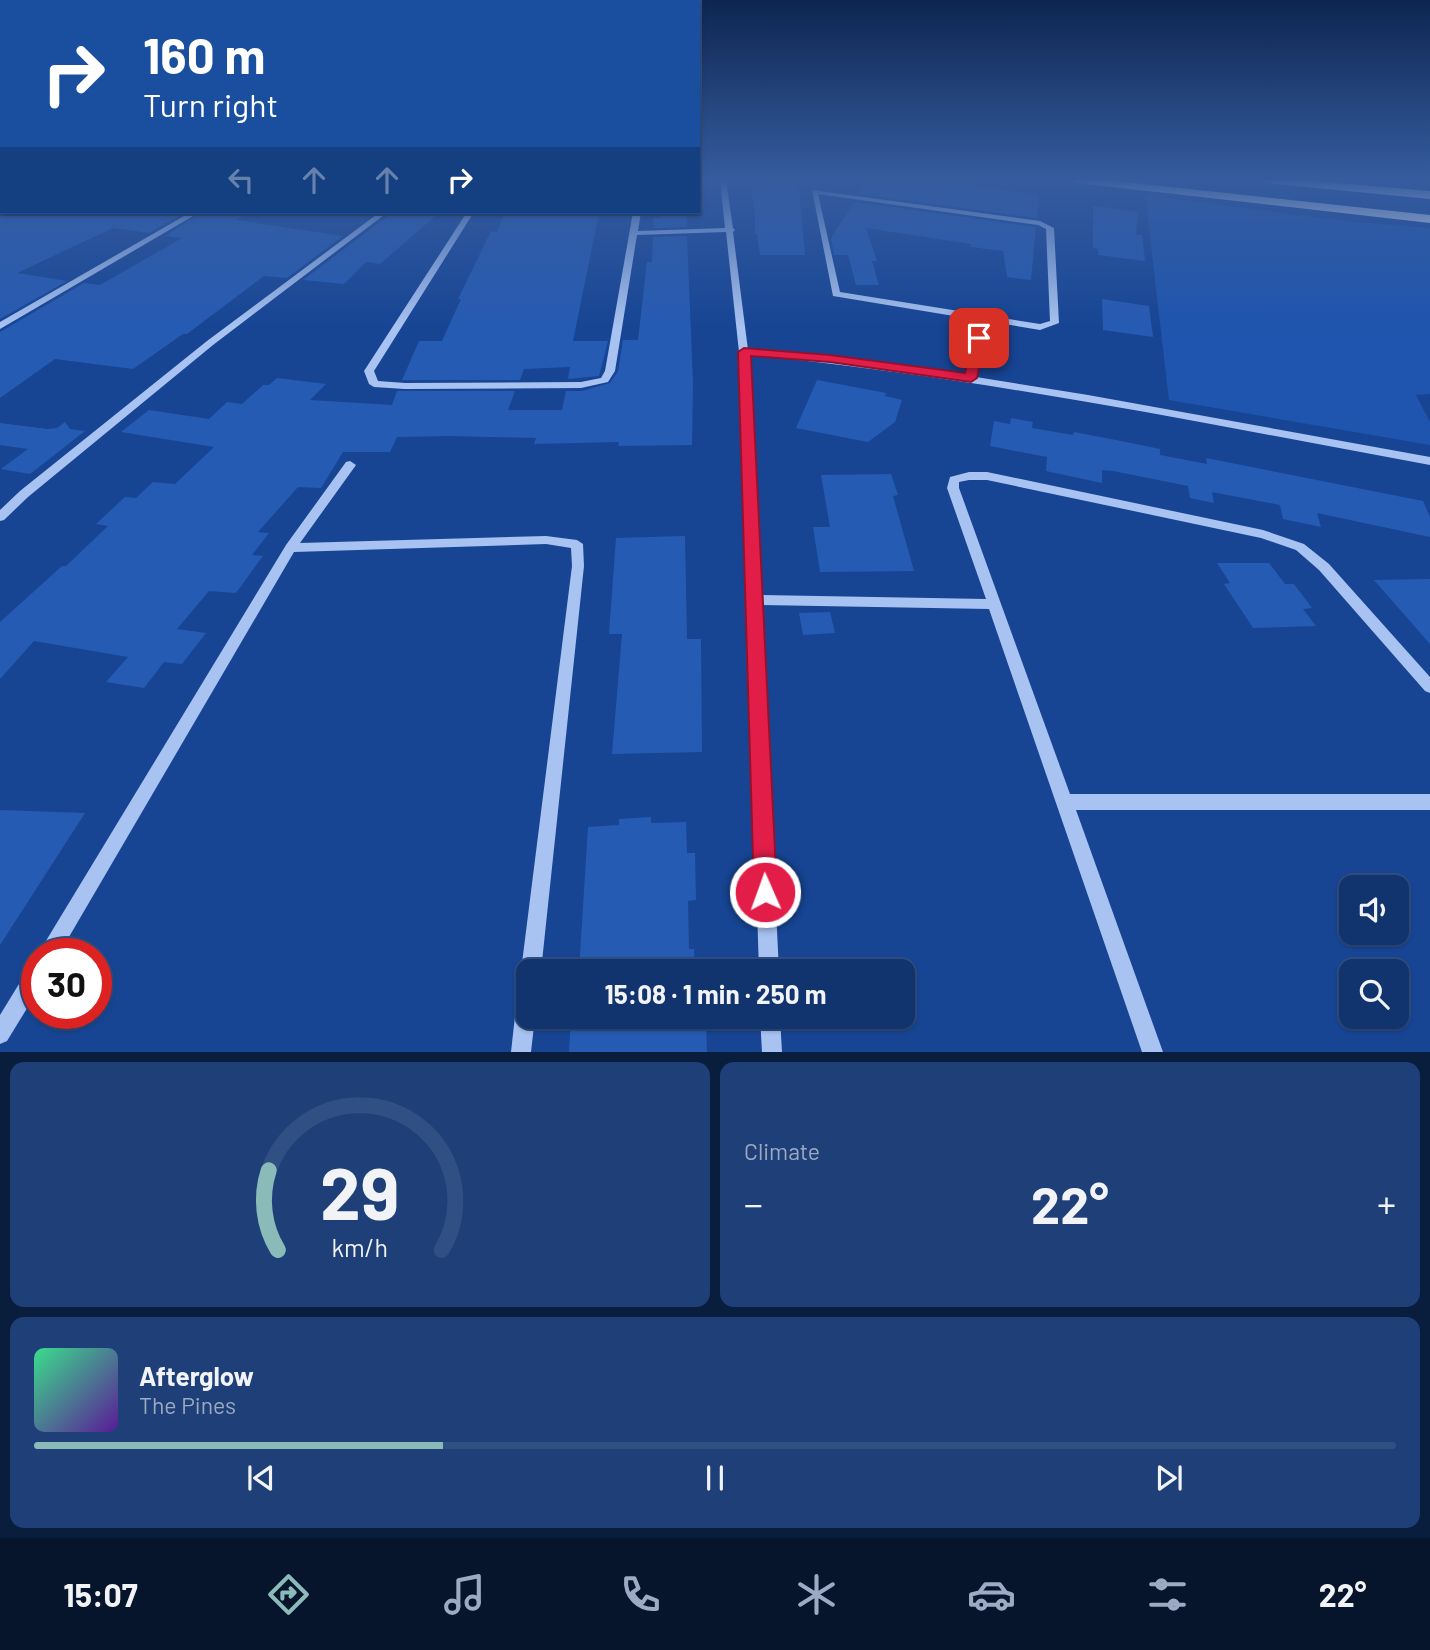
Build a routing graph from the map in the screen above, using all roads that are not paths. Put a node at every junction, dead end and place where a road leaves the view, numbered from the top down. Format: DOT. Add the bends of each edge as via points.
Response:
graph roads {
  1 [pos="166,229"];
  2 [pos="361,229"];
  3 [pos="459,229"];
  4 [pos="636,229"];
  5 [pos="822,229"];
  6 [pos="1050,229"];
  7 [pos="731,230"];
  8 [pos="636,233"];
  9 [pos="983,319"];
  10 [pos="2,323"];
  11 [pos="744,352"];
  12 [pos="971,378"];
  13 [pos="1430,461"];
  14 [pos="350,465"];
  15 [pos="0,517"];
  16 [pos="290,548"];
  17 [pos="754,600"];
  18 [pos="994,604"];
  19 [pos="1430,687"];
  20 [pos="1065,802"];
  21 [pos="1430,802"];
  22 [pos="58,938"];
  23 [pos="532,959"];
  24 [pos="769,959"];
  25 [pos="21,999"];
  26 [pos="524,1029"];
  27 [pos="771,1029"];
  28 [pos="0,1034"];
  29 [pos="521,1052"];
  30 [pos="772,1052"];
  31 [pos="1153,1052"];
  1 -- 10 [label="street"];
  2 -- 15 [label="street" via="210,343"];
  3 -- 8 [label="street" via="369,371 373,384 581,386 605,380"];
  4 -- 8 [label="street"];
  5 -- 9 [label="street" via="836,294"];
  6 -- 9 [label="street" via="1055,323 1040,327"];
  7 -- 8 [label="street"];
  7 -- 11 [label="street"];
  9 -- 12 [label="street"];
  11 -- 12 [label="street"];
  11 -- 17 [label="street"];
  12 -- 13 [label="street"];
  14 -- 16 [label="street"];
  16 -- 22 [label="street"];
  16 -- 23 [label="street" via="546,540 577,544"];
  17 -- 18 [label="street"];
  17 -- 24 [label="street"];
  18 -- 19 [label="street" via="953,488 954,480 969,476 1263,534 1300,547 1324,567"];
  18 -- 20 [label="street"];
  20 -- 21 [label="street"];
  20 -- 31 [label="street"];
  25 -- 28 [label="street"];
  26 -- 29 [label="street"];
  27 -- 30 [label="street"];
}
